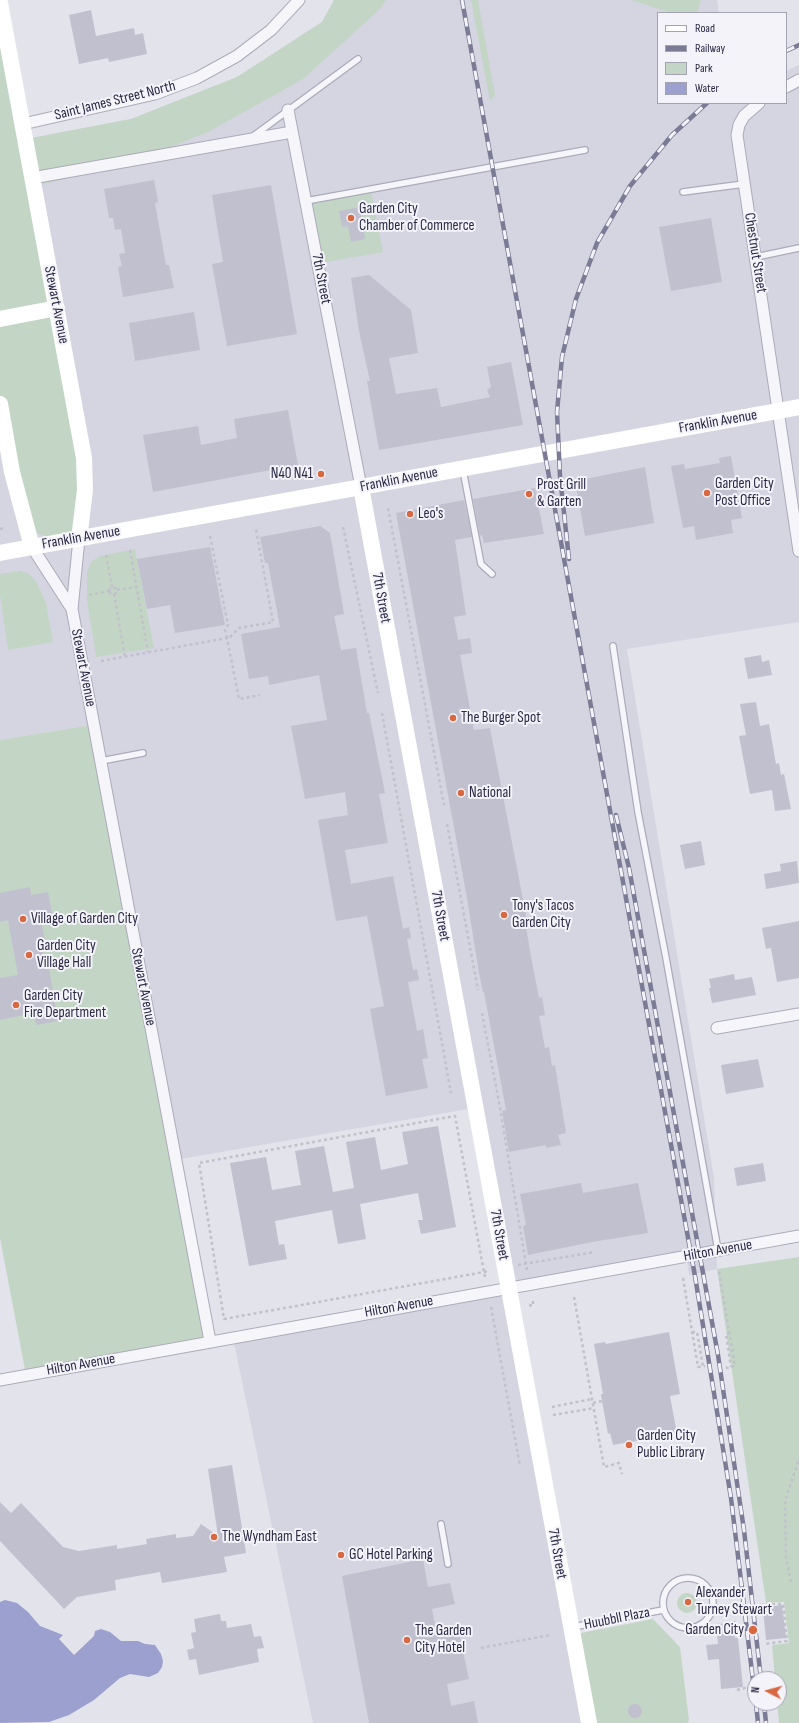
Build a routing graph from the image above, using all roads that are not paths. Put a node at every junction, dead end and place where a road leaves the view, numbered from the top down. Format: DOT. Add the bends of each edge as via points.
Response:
graph roads {
  1 [pos="299,0"];
  2 [pos="0,3"];
  3 [pos="3,36"];
  4 [pos="358,59"];
  5 [pos="799,80"];
  6 [pos="787,86"];
  7 [pos="758,104"];
  8 [pos="288,110"];
  9 [pos="23,124"];
  10 [pos="292,132"];
  11 [pos="248,140"];
  12 [pos="585,150"];
  13 [pos="32,178"];
  14 [pos="744,184"];
  15 [pos="683,192"];
  16 [pos="306,201"];
  17 [pos="799,248"];
  18 [pos="756,257"];
  19 [pos="56,308"];
  20 [pos="0,319"];
  21 [pos="0,404"];
  22 [pos="799,407"];
  23 [pos="779,411"];
  24 [pos="4,448"];
  25 [pos="462,468"];
  26 [pos="361,487"];
  27 [pos="79,539"];
  28 [pos="32,547"];
  29 [pos="799,551"];
  30 [pos="0,553"];
  31 [pos="492,574"];
  32 [pos="72,609"];
  33 [pos="613,646"];
  34 [pos="143,753"];
  35 [pos="101,761"];
  36 [pos="799,1014"];
  37 [pos="716,1028"];
  38 [pos="799,1236"];
  39 [pos="718,1250"];
  40 [pos="508,1288"];
  41 [pos="210,1341"];
  42 [pos="0,1380"];
  43 [pos="441,1524"];
  44 [pos="448,1564"];
  45 [pos="663,1610"];
  46 [pos="571,1627"];
  47 [pos="589,1723"];
  1 -- 9 [label="street, Saint James Street North" via="271,30 237,56 197,78 155,94"];
  2 -- 3 [label="main road, Stewart Avenue"];
  3 -- 9 [label="main road, Stewart Avenue"];
  4 -- 8 [label="lane"];
  5 -- 6 [label="street"];
  7 -- 14 [label="street, Chestnut Street" via="744,116 738,128"];
  8 -- 10 [label="street, 7th Street"];
  8 -- 11 [label="lane"];
  9 -- 13 [label="main road, Stewart Avenue"];
  10 -- 11 [label="street"];
  10 -- 16 [label="street, 7th Street"];
  11 -- 13 [label="street"];
  12 -- 16 [label="lane"];
  13 -- 19 [label="main road, Stewart Avenue"];
  14 -- 15 [label="lane"];
  14 -- 18 [label="street, Chestnut Street"];
  16 -- 26 [label="street, 7th Street"];
  17 -- 18 [label="lane"];
  18 -- 23 [label="street, Chestnut Street"];
  19 -- 20 [label="main road"];
  19 -- 27 [label="main road, Stewart Avenue" via="84,458 85,490"];
  21 -- 24 [label="main road, Stewart Avenue"];
  22 -- 23 [label="main road, Franklin Avenue"];
  23 -- 25 [label="main road, Franklin Avenue"];
  23 -- 29 [label="street, Chestnut Street"];
  24 -- 28 [label="main road, Stewart Avenue"];
  25 -- 26 [label="main road, Franklin Avenue"];
  25 -- 31 [label="lane" via="482,564"];
  26 -- 27 [label="main road, Franklin Avenue"];
  26 -- 40 [label="main road, 7th Street"];
  27 -- 28 [label="main road, Franklin Avenue"];
  27 -- 32 [label="street, Stewart Avenue"];
  28 -- 30 [label="main road, Franklin Avenue"];
  28 -- 32 [label="street, Stewart Avenue"];
  32 -- 35 [label="street, Stewart Avenue"];
  33 -- 39 [label="lane" via="638,812"];
  34 -- 35 [label="lane"];
  35 -- 41 [label="street, Stewart Avenue"];
  36 -- 37 [label="street"];
  38 -- 39 [label="street, Hilton Avenue"];
  39 -- 40 [label="street, Hilton Avenue"];
  40 -- 41 [label="street, Hilton Avenue"];
  40 -- 46 [label="main road, 7th Street"];
  41 -- 42 [label="street, Hilton Avenue"];
  43 -- 44 [label="lane"];
  45 -- 45 [label="lane, Huubbll Plaza" via="673,1624 680,1628 692,1628 710,1617 714,1600 707,1585 696,1579 683,1578 669,1586 665,1593"];
  45 -- 46 [label="lane, Huubbll Plaza"];
  46 -- 47 [label="main road, 7th Street"];
}
